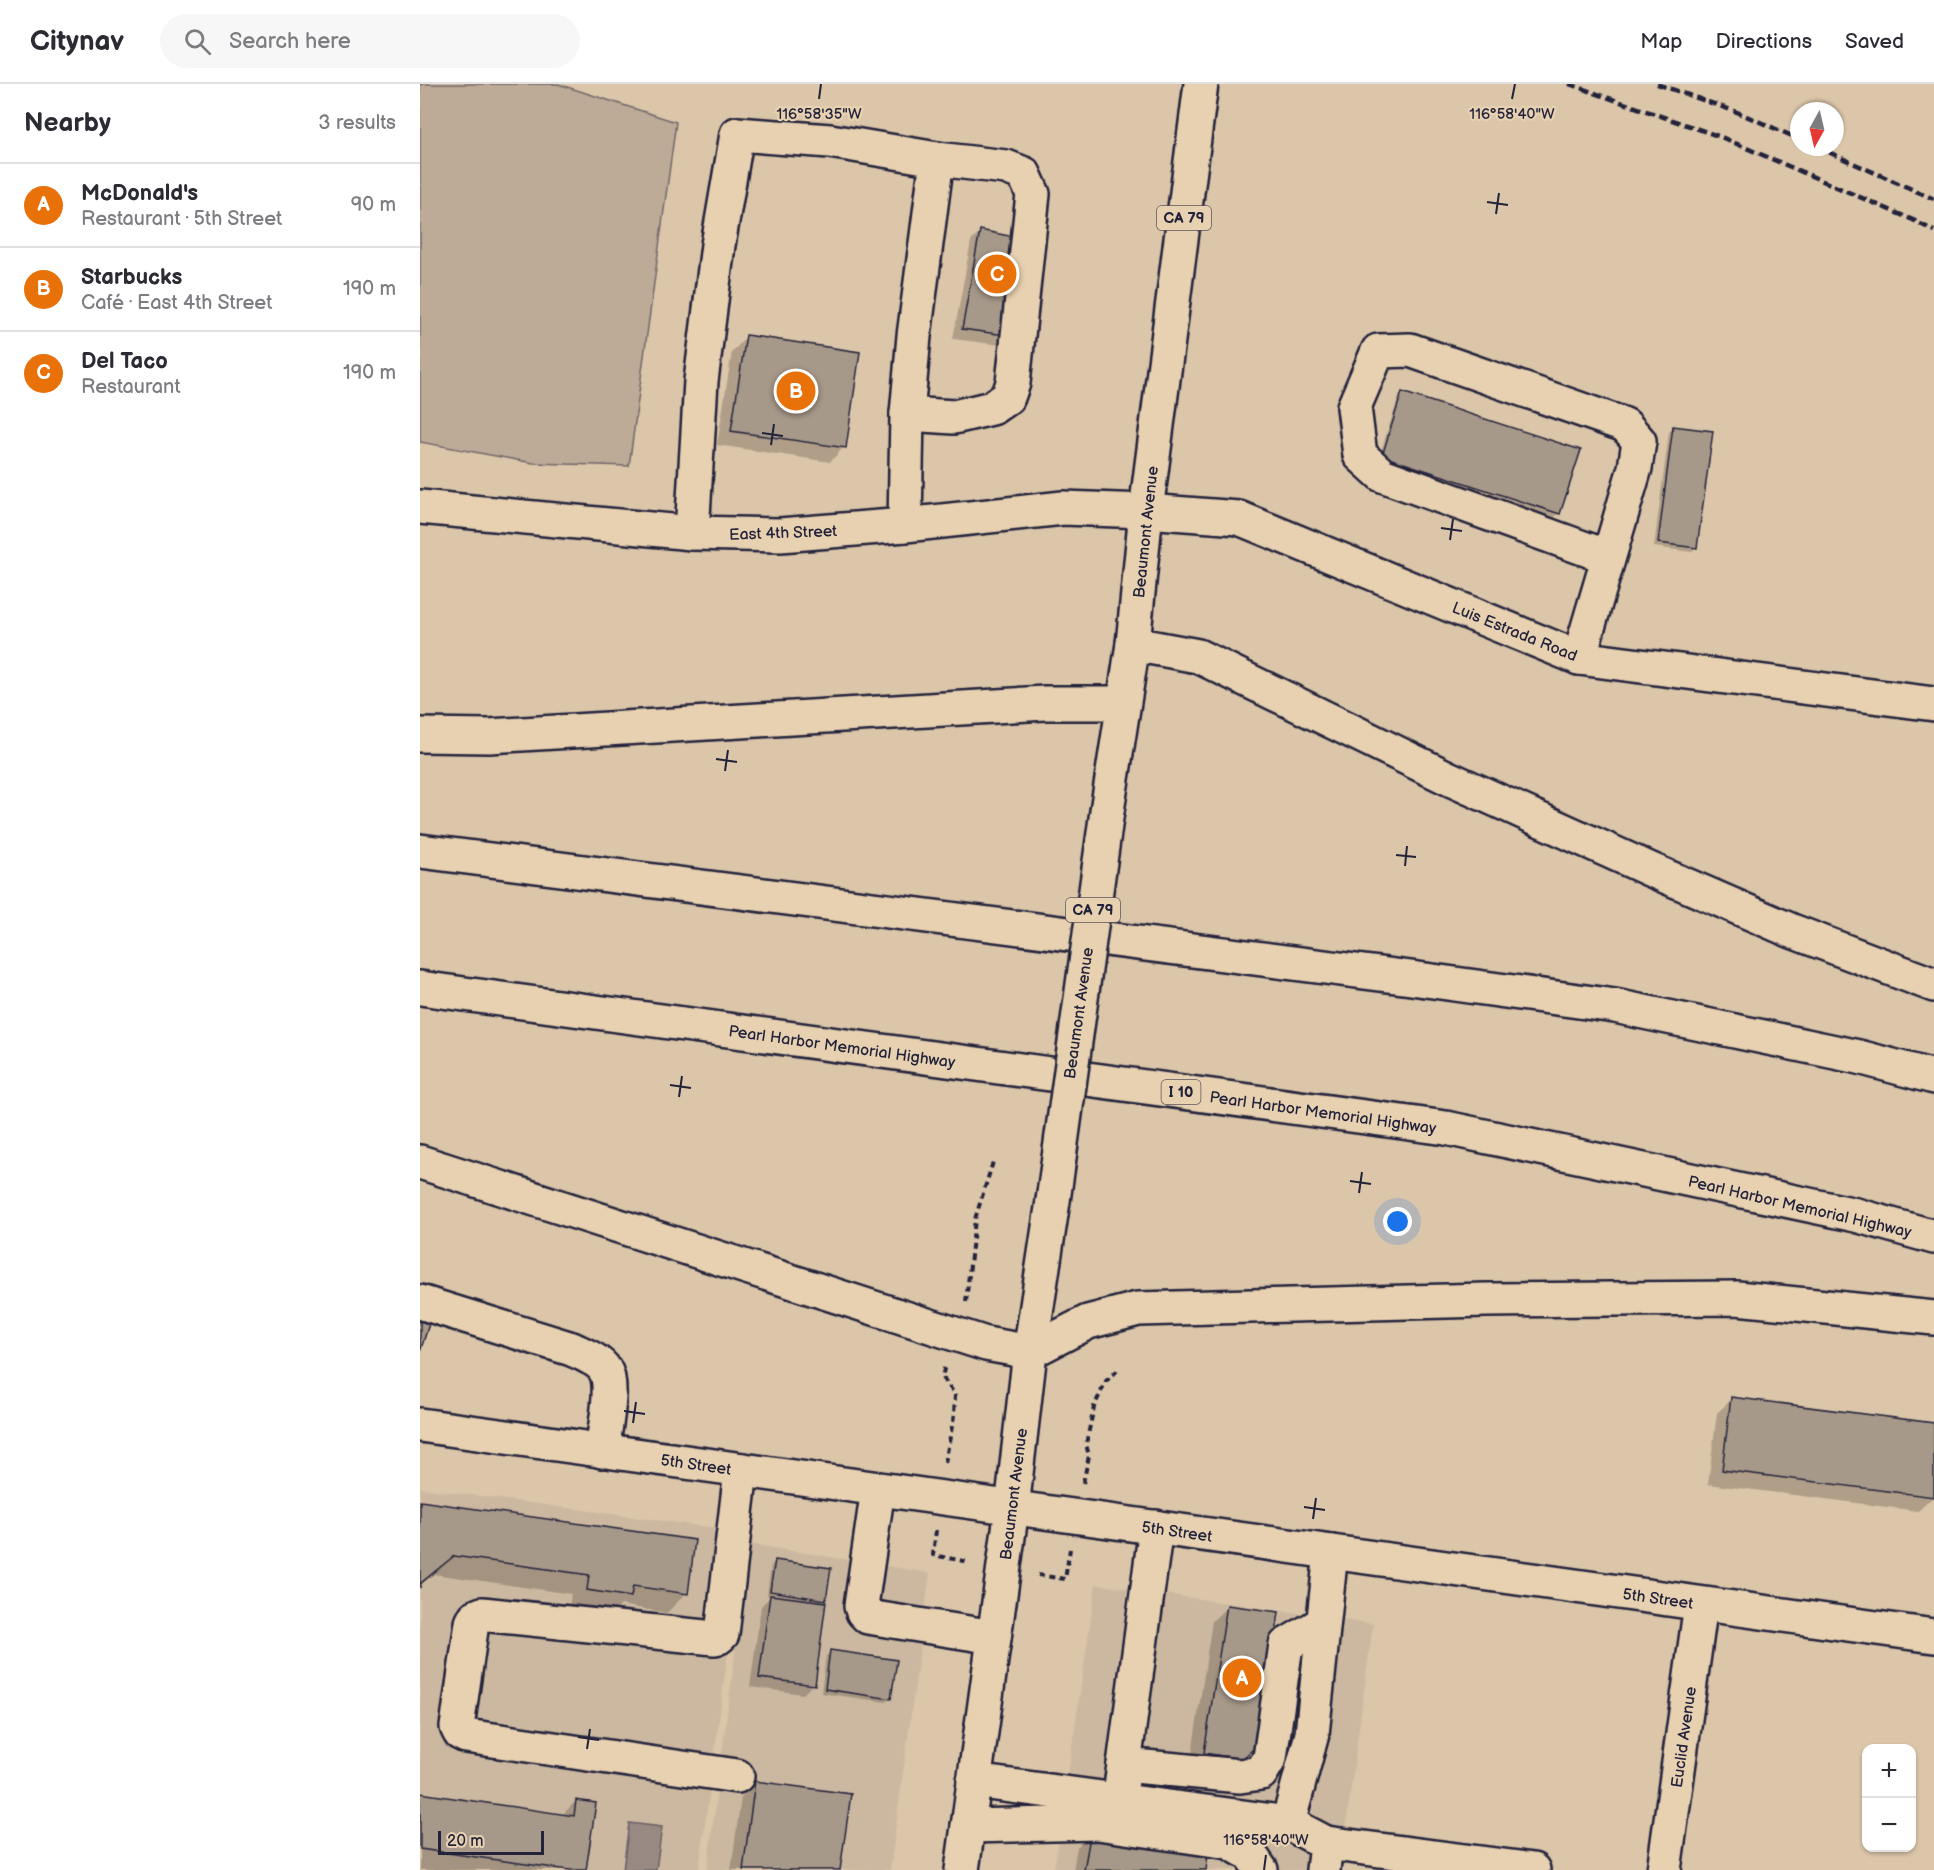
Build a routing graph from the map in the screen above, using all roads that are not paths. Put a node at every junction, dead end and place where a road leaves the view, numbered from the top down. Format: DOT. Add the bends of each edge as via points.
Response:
graph roads {
  1 [pos="1199,98"];
  2 [pos="937,159"];
  3 [pos="907,414"];
  4 [pos="420,507"];
  5 [pos="1146,511"];
  6 [pos="905,525"];
  7 [pos="692,533"];
  8 [pos="1608,557"];
  9 [pos="1132,644"];
  10 [pos="1579,658"];
  11 [pos="1123,703"];
  12 [pos="1934,704"];
  13 [pos="420,735"];
  14 [pos="420,851"];
  15 [pos="1934,985"];
  16 [pos="420,988"];
  17 [pos="1934,1077"];
  18 [pos="420,1162"];
  19 [pos="1934,1237"];
  20 [pos="420,1302"];
  21 [pos="1934,1318"];
  22 [pos="1030,1352"];
  23 [pos="420,1425"];
  24 [pos="602,1451"];
  25 [pos="741,1470"];
  26 [pos="878,1489"];
  27 [pos="1012,1508"];
  28 [pos="1156,1527"];
  29 [pos="1331,1552"];
  30 [pos="1701,1604"];
  31 [pos="1323,1623"];
  32 [pos="1934,1636"];
  33 [pos="994,1637"];
  34 [pos="1124,1765"];
  35 [pos="737,1776"];
  36 [pos="974,1782"];
  37 [pos="1119,1801"];
  38 [pos="1288,1823"];
  39 [pos="968,1826"];
  40 [pos="1324,1856"];
  41 [pos="962,1870"];
  42 [pos="1261,1870"];
  43 [pos="1533,1870"];
  44 [pos="1664,1870"];
  1 -- 5 [label="main road, Beaumont Avenue / CA 79"];
  2 -- 3 [label="main road"];
  2 -- 3 [label="main road" via="1006,167 1024,174 1033,194 1012,383 1008,397 992,408 954,417"];
  2 -- 7 [label="main road" via="830,141 737,134 701,381"];
  3 -- 6 [label="main road"];
  4 -- 7 [label="main road, East 4th Street"];
  5 -- 6 [label="main road, East 4th Street" via="1063,508"];
  5 -- 9 [label="main road, Beaumont Avenue / CA 79"];
  5 -- 10 [label="main road, Luis Estrada Road" via="1239,518"];
  6 -- 7 [label="main road, East 4th Street" via="780,535"];
  8 -- 8 [label="main road" via="1635,468 1639,441 1625,426 1410,350 1378,351 1354,406 1360,455 1382,475"];
  8 -- 10 [label="main road"];
  9 -- 11 [label="main road, Beaumont Avenue / CA 79"];
  9 -- 15 [label="main road" via="1198,656 1448,778 1649,869 1792,931"];
  10 -- 12 [label="main road, Luis Estrada Road"];
  11 -- 13 [label="main road" via="1045,703 489,736"];
  11 -- 22 [label="main road, Beaumont Avenue / CA 79, bridge"];
  14 -- 17 [label="main road" via="1615,1006 1859,1057"];
  16 -- 19 [label="main road, Pearl Harbor Memorial Highway / I 10" via="1446,1128 1856,1215"];
  18 -- 22 [label="main road" via="986,1344"];
  20 -- 24 [label="main road" via="572,1349 605,1370 610,1392"];
  21 -- 22 [label="main road" via="1737,1298 1486,1300 1138,1310 1088,1322"];
  22 -- 27 [label="main road, Beaumont Avenue"];
  23 -- 24 [label="main road, 5th Street"];
  24 -- 25 [label="main road, 5th Street"];
  25 -- 26 [label="main road, 5th Street"];
  25 -- 35 [label="main road" via="719,1637 482,1614 472,1623 457,1727 466,1737"];
  26 -- 27 [label="main road, 5th Street"];
  26 -- 33 [label="main road" via="863,1612 868,1617"];
  27 -- 28 [label="main road, 5th Street"];
  27 -- 33 [label="main road, Beaumont Avenue"];
  28 -- 29 [label="main road, 5th Street"];
  28 -- 34 [label="main road"];
  29 -- 30 [label="main road, 5th Street"];
  29 -- 31 [label="main road"];
  30 -- 32 [label="main road, 5th Street"];
  30 -- 44 [label="main road, Euclid Avenue"];
  31 -- 34 [label="main road" via="1286,1645 1270,1758 1261,1773 1240,1776"];
  31 -- 38 [label="main road" via="1312,1734"];
  33 -- 36 [label="main road, Beaumont Avenue"];
  34 -- 37 [label="main road"];
  36 -- 37 [label="main road"];
  36 -- 39 [label="main road, Beaumont Avenue"];
  37 -- 38 [label="main road"];
  38 -- 40 [label="main road"];
  39 -- 41 [label="main road, Beaumont Avenue"];
  39 -- 42 [label="main road" via="1098,1823 1229,1842 1250,1854"];
  40 -- 43 [label="main road"];
}
